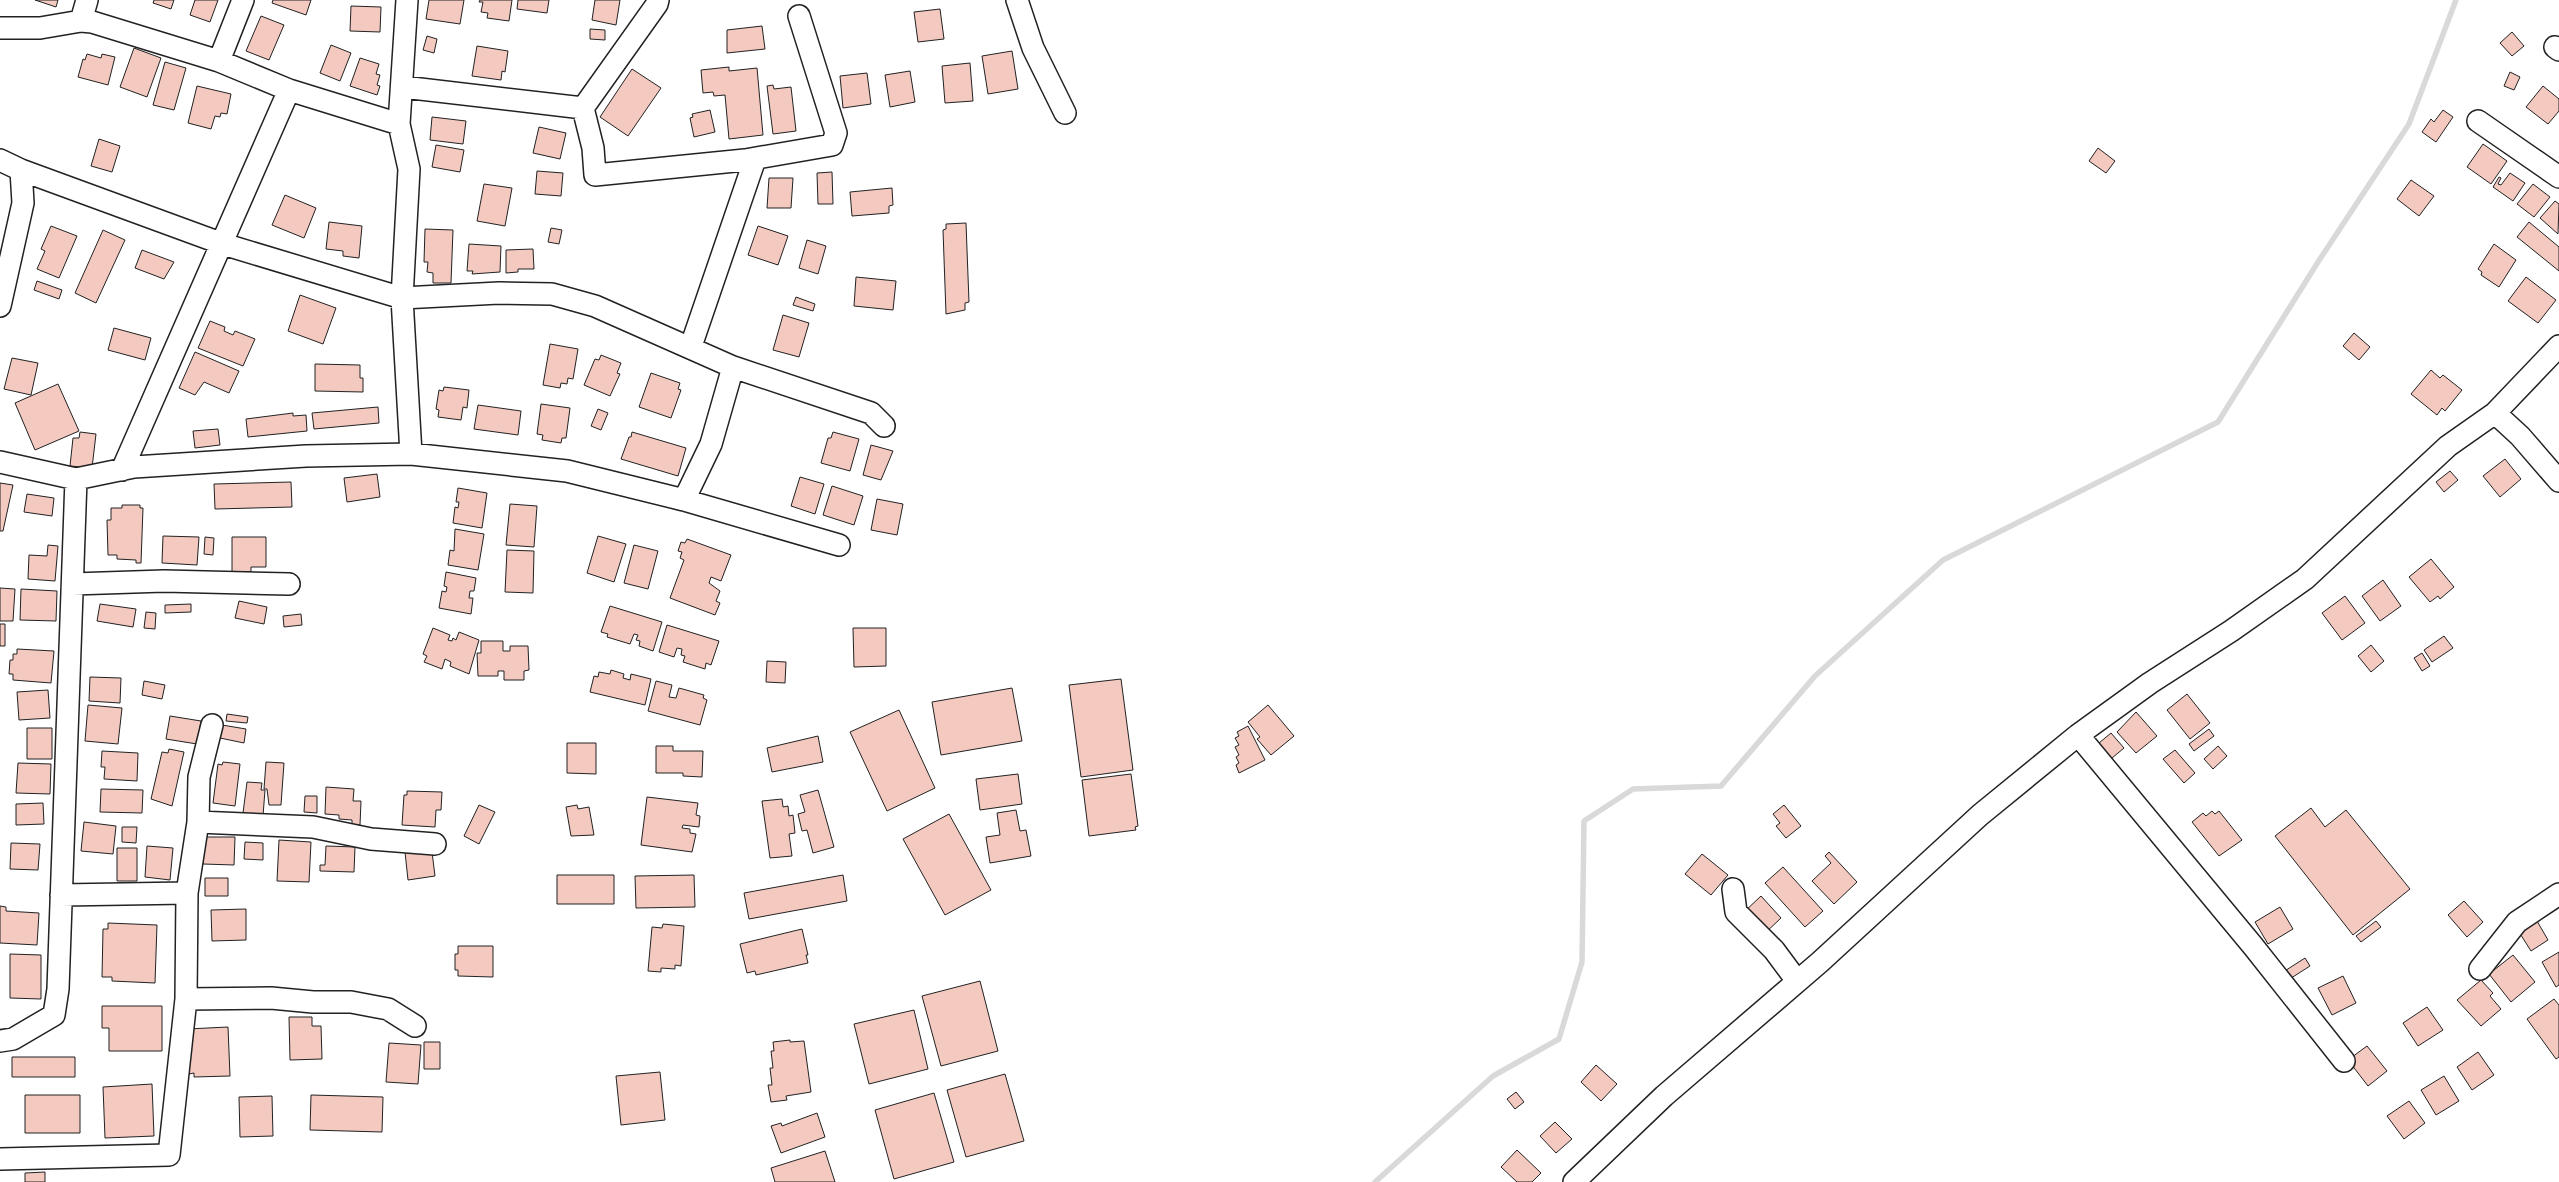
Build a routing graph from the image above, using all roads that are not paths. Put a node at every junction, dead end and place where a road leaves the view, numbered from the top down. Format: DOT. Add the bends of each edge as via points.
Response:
graph roads {
  1 [pos="87,0"];
  2 [pos="243,0"];
  3 [pos="407,0"];
  4 [pos="658,0"];
  5 [pos="1017,0"];
  6 [pos="799,16"];
  7 [pos="81,21"];
  8 [pos="0,28"];
  9 [pos="219,61"];
  10 [pos="403,87"];
  11 [pos="289,90"];
  12 [pos="583,108"];
  13 [pos="1065,113"];
  14 [pos="2478,121"];
  15 [pos="400,124"];
  16 [pos="755,159"];
  17 [pos="0,160"];
  18 [pos="21,170"];
  19 [pos="2559,177"];
  20 [pos="223,244"];
  21 [pos="402,298"];
  22 [pos="0,306"];
  23 [pos="690,346"];
  24 [pos="2559,346"];
  25 [pos="733,367"];
  26 [pos="2495,413"];
  27 [pos="884,426"];
  28 [pos="411,454"];
  29 [pos="0,462"];
  30 [pos="122,470"];
  31 [pos="76,479"];
  32 [pos="2559,481"];
  33 [pos="684,500"];
  34 [pos="839,544"];
  35 [pos="73,584"];
  36 [pos="289,584"];
  37 [pos="212,725"];
  38 [pos="2078,734"];
  39 [pos="198,822"];
  40 [pos="435,844"];
  41 [pos="1733,890"];
  42 [pos="187,893"];
  43 [pos="61,895"];
  44 [pos="2556,902"];
  45 [pos="2480,969"];
  46 [pos="1797,982"];
  47 [pos="186,999"];
  48 [pos="415,1026"];
  49 [pos="0,1041"];
  50 [pos="2344,1061"];
  51 [pos="0,1159"];
  52 [pos="1574,1182"];
  1 -- 7 [label="street"];
  2 -- 9 [label="street"];
  3 -- 10 [label="street"];
  4 -- 12 [label="street"];
  5 -- 13 [label="street" via="1034,48"];
  6 -- 16 [label="street" via="836,133 832,145"];
  7 -- 8 [label="street" via="40,28"];
  7 -- 9 [label="street"];
  9 -- 11 [label="street"];
  10 -- 12 [label="street"];
  10 -- 15 [label="street"];
  11 -- 15 [label="street"];
  11 -- 20 [label="street"];
  12 -- 16 [label="street" via="593,148 595,175"];
  14 -- 19 [label="street"];
  15 -- 21 [label="street" via="409,169"];
  16 -- 23 [label="street"];
  17 -- 18 [label="street"];
  18 -- 20 [label="street"];
  18 -- 22 [label="street" via="23,203"];
  20 -- 21 [label="street"];
  20 -- 30 [label="street"];
  21 -- 23 [label="street" via="552,294 595,306"];
  21 -- 28 [label="street"];
  23 -- 25 [label="street"];
  24 -- 26 [label="street"];
  25 -- 27 [label="street" via="871,413"];
  25 -- 33 [label="street" via="711,444"];
  26 -- 32 [label="street"];
  26 -- 38 [label="street" via="2448,446 2305,579"];
  28 -- 30 [label="street" via="306,456"];
  28 -- 33 [label="street" via="567,471"];
  29 -- 31 [label="street"];
  30 -- 31 [label="street"];
  31 -- 35 [label="street"];
  33 -- 34 [label="street"];
  35 -- 36 [label="street" via="164,581"];
  35 -- 43 [label="street"];
  37 -- 39 [label="street" via="199,777"];
  38 -- 46 [label="street" via="1980,815"];
  38 -- 50 [label="street"];
  39 -- 40 [label="street" via="313,827 370,839"];
  39 -- 42 [label="street"];
  41 -- 46 [label="street" via="1736,912 1774,950"];
  42 -- 43 [label="street"];
  42 -- 47 [label="street"];
  43 -- 49 [label="street" via="54,1015 14,1039"];
  44 -- 45 [label="street" via="2517,922"];
  46 -- 52 [label="street" via="1664,1096"];
  47 -- 48 [label="street" via="271,998 351,1002 388,1009"];
  47 -- 51 [label="street" via="169,1155"];
}
